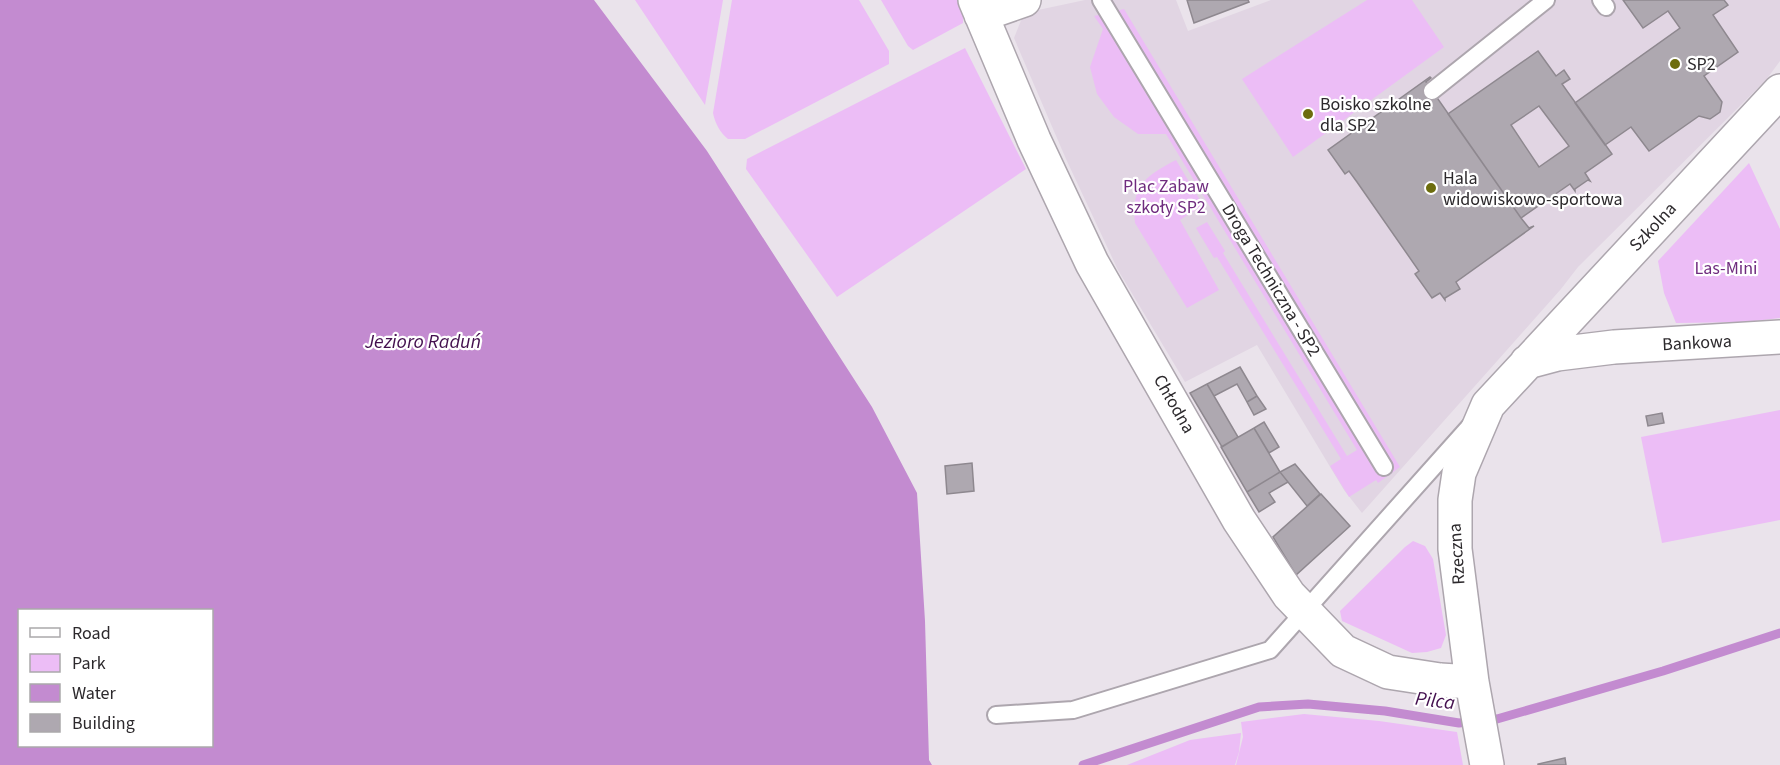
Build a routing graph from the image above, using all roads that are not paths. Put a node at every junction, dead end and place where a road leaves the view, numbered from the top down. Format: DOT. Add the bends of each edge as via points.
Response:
graph roads {
  1 [pos="1024,0"];
  2 [pos="1101,0"];
  3 [pos="1546,0"];
  4 [pos="978,7"];
  5 [pos="1432,90"];
  6 [pos="1780,91"];
  7 [pos="1591,293"];
  8 [pos="1780,337"];
  9 [pos="1614,347"];
  10 [pos="1527,362"];
  11 [pos="1488,405"];
  12 [pos="1384,467"];
  13 [pos="1304,611"];
  14 [pos="996,715"];
  15 [pos="1479,723"];
  1 -- 4 [label="street"];
  2 -- 12 [label="lane, Droga Techniczna - SP2"];
  3 -- 5 [label="lane"];
  4 -- 13 [label="street, Chłodna" via="1092,263 1239,520 1288,596"];
  6 -- 7 [label="street, Szkolna"];
  7 -- 9 [label="street, Bankowa" via="1584,305 1581,328 1595,344"];
  7 -- 10 [label="street, Szkolna"];
  8 -- 9 [label="street, Bankowa"];
  9 -- 10 [label="street, Bankowa"];
  10 -- 11 [label="street, Rzeczna"];
  11 -- 13 [label="lane"];
  11 -- 15 [label="street, Rzeczna" via="1459,473 1455,500 1455,549"];
  13 -- 14 [label="lane" via="1270,650 1073,710"];
  13 -- 15 [label="street, Chłodna" via="1343,651 1388,672 1440,680"];
}
